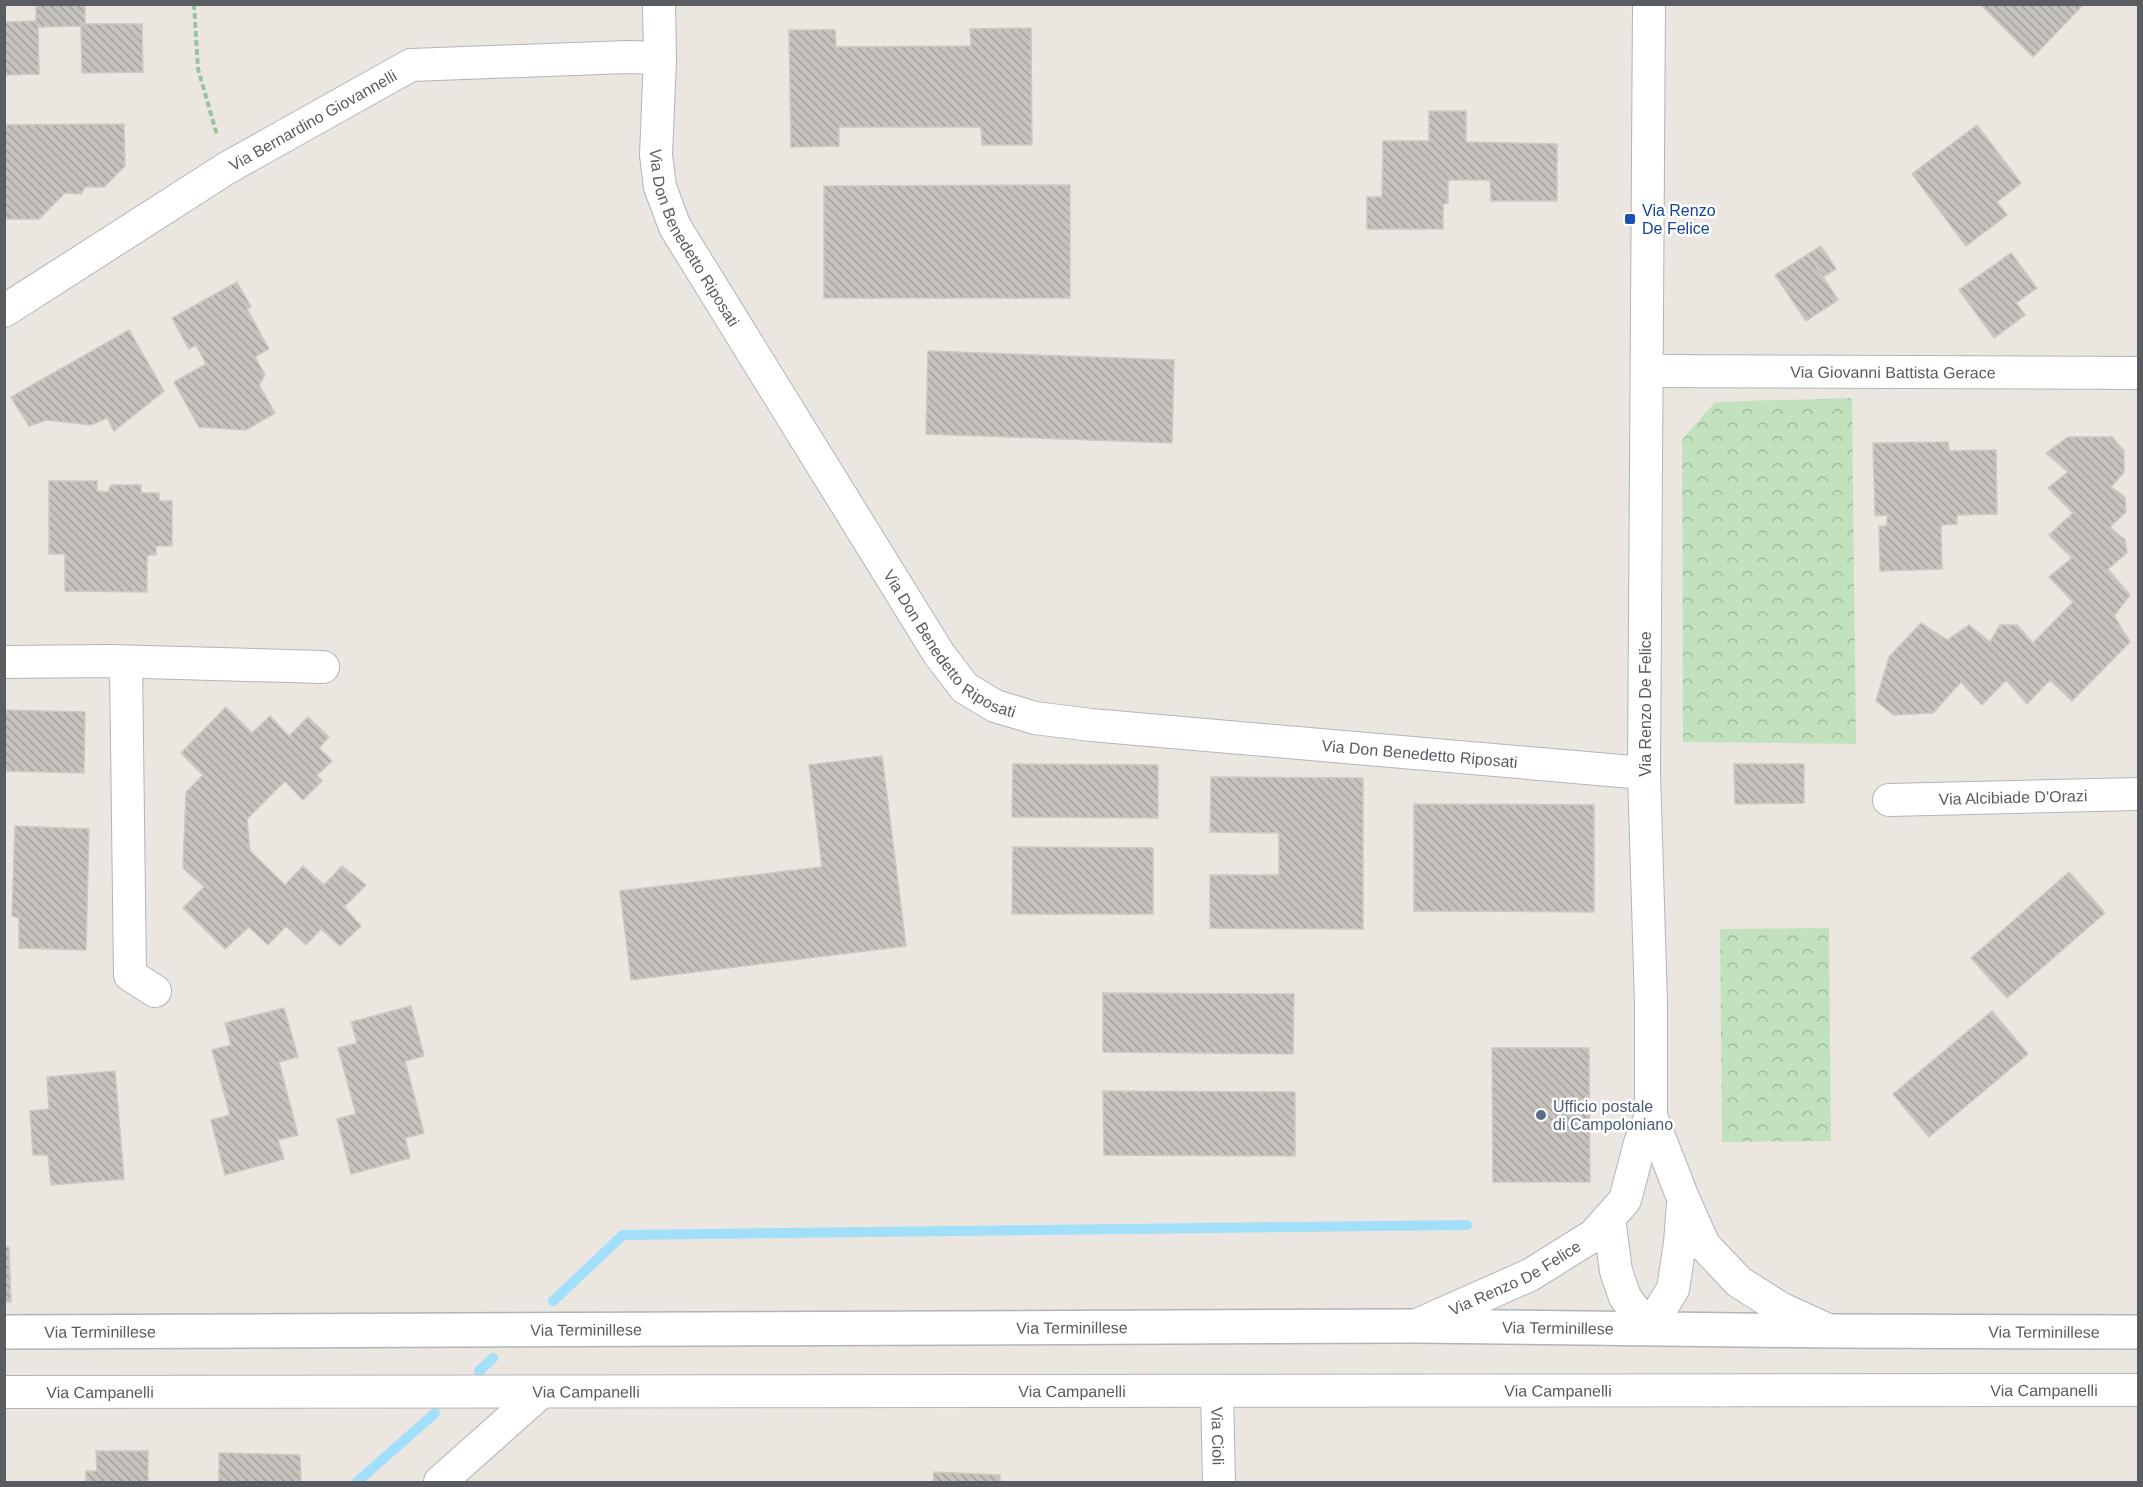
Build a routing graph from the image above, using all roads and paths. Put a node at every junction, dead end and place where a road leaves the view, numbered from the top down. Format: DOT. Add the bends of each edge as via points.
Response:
graph roads {
  1 [pos="194,4"];
  2 [pos="659,4"];
  3 [pos="1648,4"];
  4 [pos="660,58"];
  5 [pos="226,168"];
  6 [pos="4,311"];
  7 [pos="1647,371"];
  8 [pos="2139,374"];
  9 [pos="4,662"];
  10 [pos="126,662"];
  11 [pos="323,667"];
  12 [pos="1644,773"];
  13 [pos="2139,794"];
  14 [pos="1889,800"];
  15 [pos="155,991"];
  16 [pos="1651,1116"];
  17 [pos="1683,1198"];
  18 [pos="1609,1218"];
  19 [pos="1415,1326"];
  20 [pos="1648,1329"];
  21 [pos="1830,1331"];
  22 [pos="4,1332"];
  23 [pos="2139,1332"];
  24 [pos="2139,1390"];
  25 [pos="1217,1391"];
  26 [pos="4,1392"];
  27 [pos="541,1392"];
  28 [pos="440,1482"];
  29 [pos="1219,1482"];
  1 -- 5 [label="path" via="198,69"];
  2 -- 4 [label="street, Via Don Benedetto Riposati"];
  3 -- 7 [label="street, Via Renzo De Felice"];
  4 -- 5 [label="street, Via Bernardino Giovannelli" via="411,65"];
  4 -- 12 [label="street, Via Don Benedetto Riposati" via="656,155 660,187 675,227 939,654 965,688 995,706 1035,718"];
  5 -- 6 [label="street, Via Bernardino Giovannelli"];
  7 -- 8 [label="street, Via Giovanni Battista Gerace"];
  7 -- 12 [label="street, Via Renzo De Felice"];
  9 -- 10 [label="street"];
  10 -- 11 [label="street"];
  10 -- 15 [label="street" via="130,975"];
  12 -- 16 [label="street, Via Renzo De Felice"];
  13 -- 14 [label="street, Via Alcibiade D'Orazi"];
  16 -- 17 [label="street, Via Renzo De Felice"];
  16 -- 18 [label="street, Via Renzo De Felice" via="1625,1200"];
  17 -- 20 [label="street, Via Renzo De Felice" via="1673,1289"];
  17 -- 21 [label="street, Via Renzo De Felice" via="1704,1245 1739,1282 1779,1308"];
  18 -- 19 [label="street, Via Renzo De Felice" via="1594,1235 1530,1275"];
  18 -- 20 [label="street" via="1619,1280 1625,1297"];
  19 -- 20 [label="main road, Via Terminillese"];
  19 -- 22 [label="main road, Via Terminillese"];
  20 -- 21 [label="main road, Via Terminillese"];
  21 -- 23 [label="main road, Via Terminillese"];
  24 -- 25 [label="street, Via Campanelli"];
  25 -- 27 [label="street, Via Campanelli"];
  25 -- 29 [label="street, Via Cioli"];
  26 -- 27 [label="street, Via Campanelli"];
  27 -- 28 [label="street"];
}
